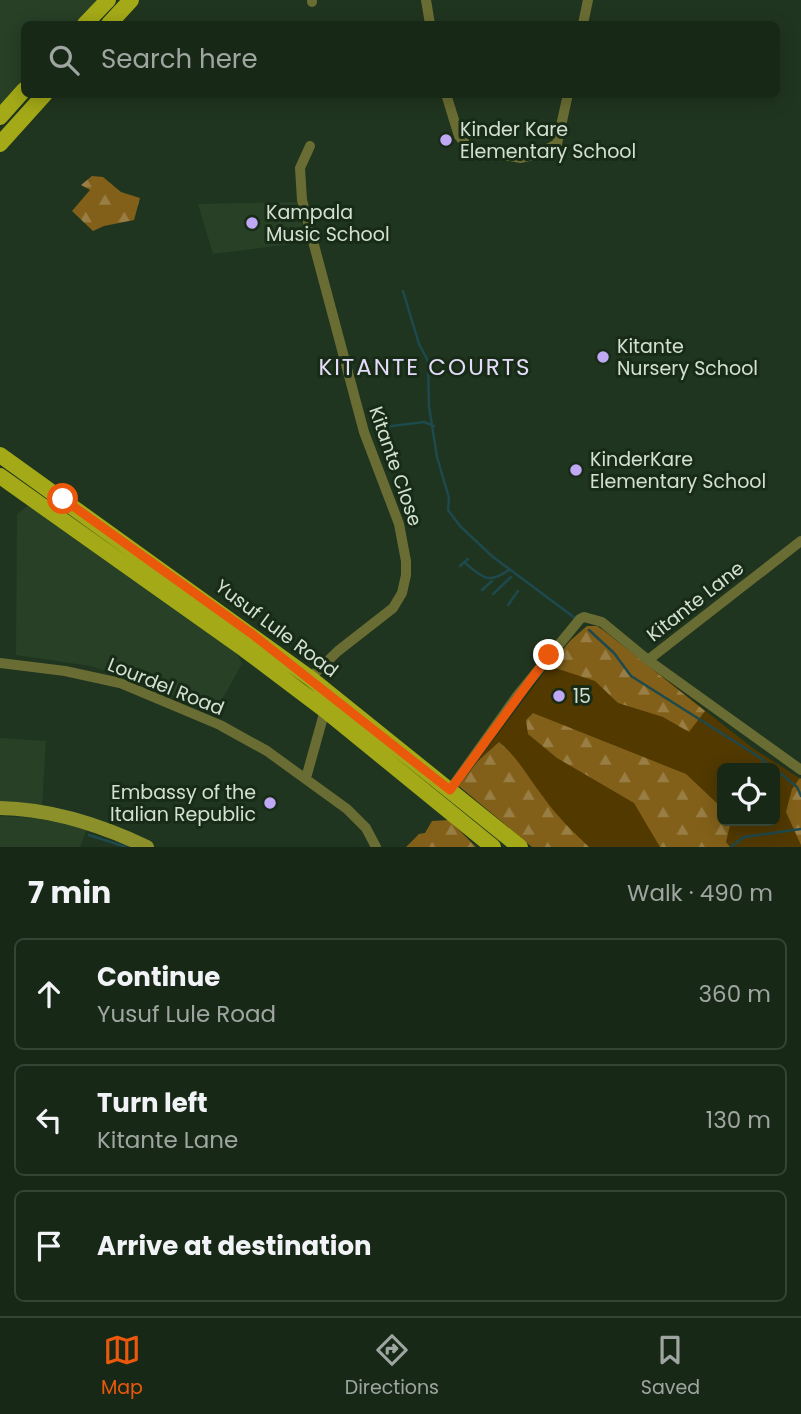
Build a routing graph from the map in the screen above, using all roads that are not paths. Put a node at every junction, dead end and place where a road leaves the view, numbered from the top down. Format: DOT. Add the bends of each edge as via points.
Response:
graph roads {
  1 [pos="108,0"];
  2 [pos="131,0"];
  3 [pos="426,0"];
  4 [pos="588,0"];
  5 [pos="88,21"];
  6 [pos="111,21"];
  7 [pos="430,21"];
  8 [pos="584,21"];
  9 [pos="21,93"];
  10 [pos="41,98"];
  11 [pos="447,98"];
  12 [pos="567,98"];
  13 [pos="0,117"];
  14 [pos="0,144"];
  15 [pos="310,146"];
  16 [pos="0,455"];
  17 [pos="19,468"];
  18 [pos="4,478"];
  19 [pos="63,499"];
  20 [pos="51,512"];
  21 [pos="801,541"];
  22 [pos="248,641"];
  23 [pos="649,660"];
  24 [pos="0,663"];
  25 [pos="310,678"];
  26 [pos="325,710"];
  27 [pos="801,771"];
  28 [pos="306,778"];
  29 [pos="450,790"];
  30 [pos="0,808"];
  31 [pos="148,847"];
  32 [pos="376,847"];
  33 [pos="493,847"];
  34 [pos="520,847"];
  1 -- 5 [label="main road"];
  2 -- 6 [label="main road"];
  3 -- 7 [label="street"];
  4 -- 8 [label="street"];
  9 -- 13 [label="main road"];
  10 -- 14 [label="main road"];
  11 -- 12 [label="street" via="459,136 470,149 521,158 557,144"];
  15 -- 25 [label="street, Kitante Close" via="300,168 302,200 364,432 399,524 407,575 393,608"];
  16 -- 17 [label="main road, Yusuf Lule Road"];
  17 -- 18 [label="main road"];
  17 -- 19 [label="main road, Yusuf Lule Road"];
  18 -- 20 [label="main road, Yusuf Lule Road"];
  19 -- 20 [label="main road"];
  19 -- 22 [label="main road, Yusuf Lule Road"];
  20 -- 22 [label="main road, Yusuf Lule Road"];
  21 -- 23 [label="street, Kitante Lane"];
  22 -- 25 [label="main road, Yusuf Lule Road"];
  22 -- 26 [label="main road, Yusuf Lule Road"];
  23 -- 27 [label="street"];
  23 -- 29 [label="street, Kitante Lane" via="602,622 580,619 517,696"];
  24 -- 28 [label="street, Lourdel Road" via="94,676 141,691 220,725"];
  25 -- 29 [label="main road, Yusuf Lule Road"];
  26 -- 28 [label="street"];
  26 -- 33 [label="main road, Yusuf Lule Road"];
  28 -- 32 [label="street, Lourdel Road" via="347,809 366,828"];
  29 -- 34 [label="main road, Yusuf Lule Road"];
  30 -- 31 [label="main road" via="58,814"];
}
